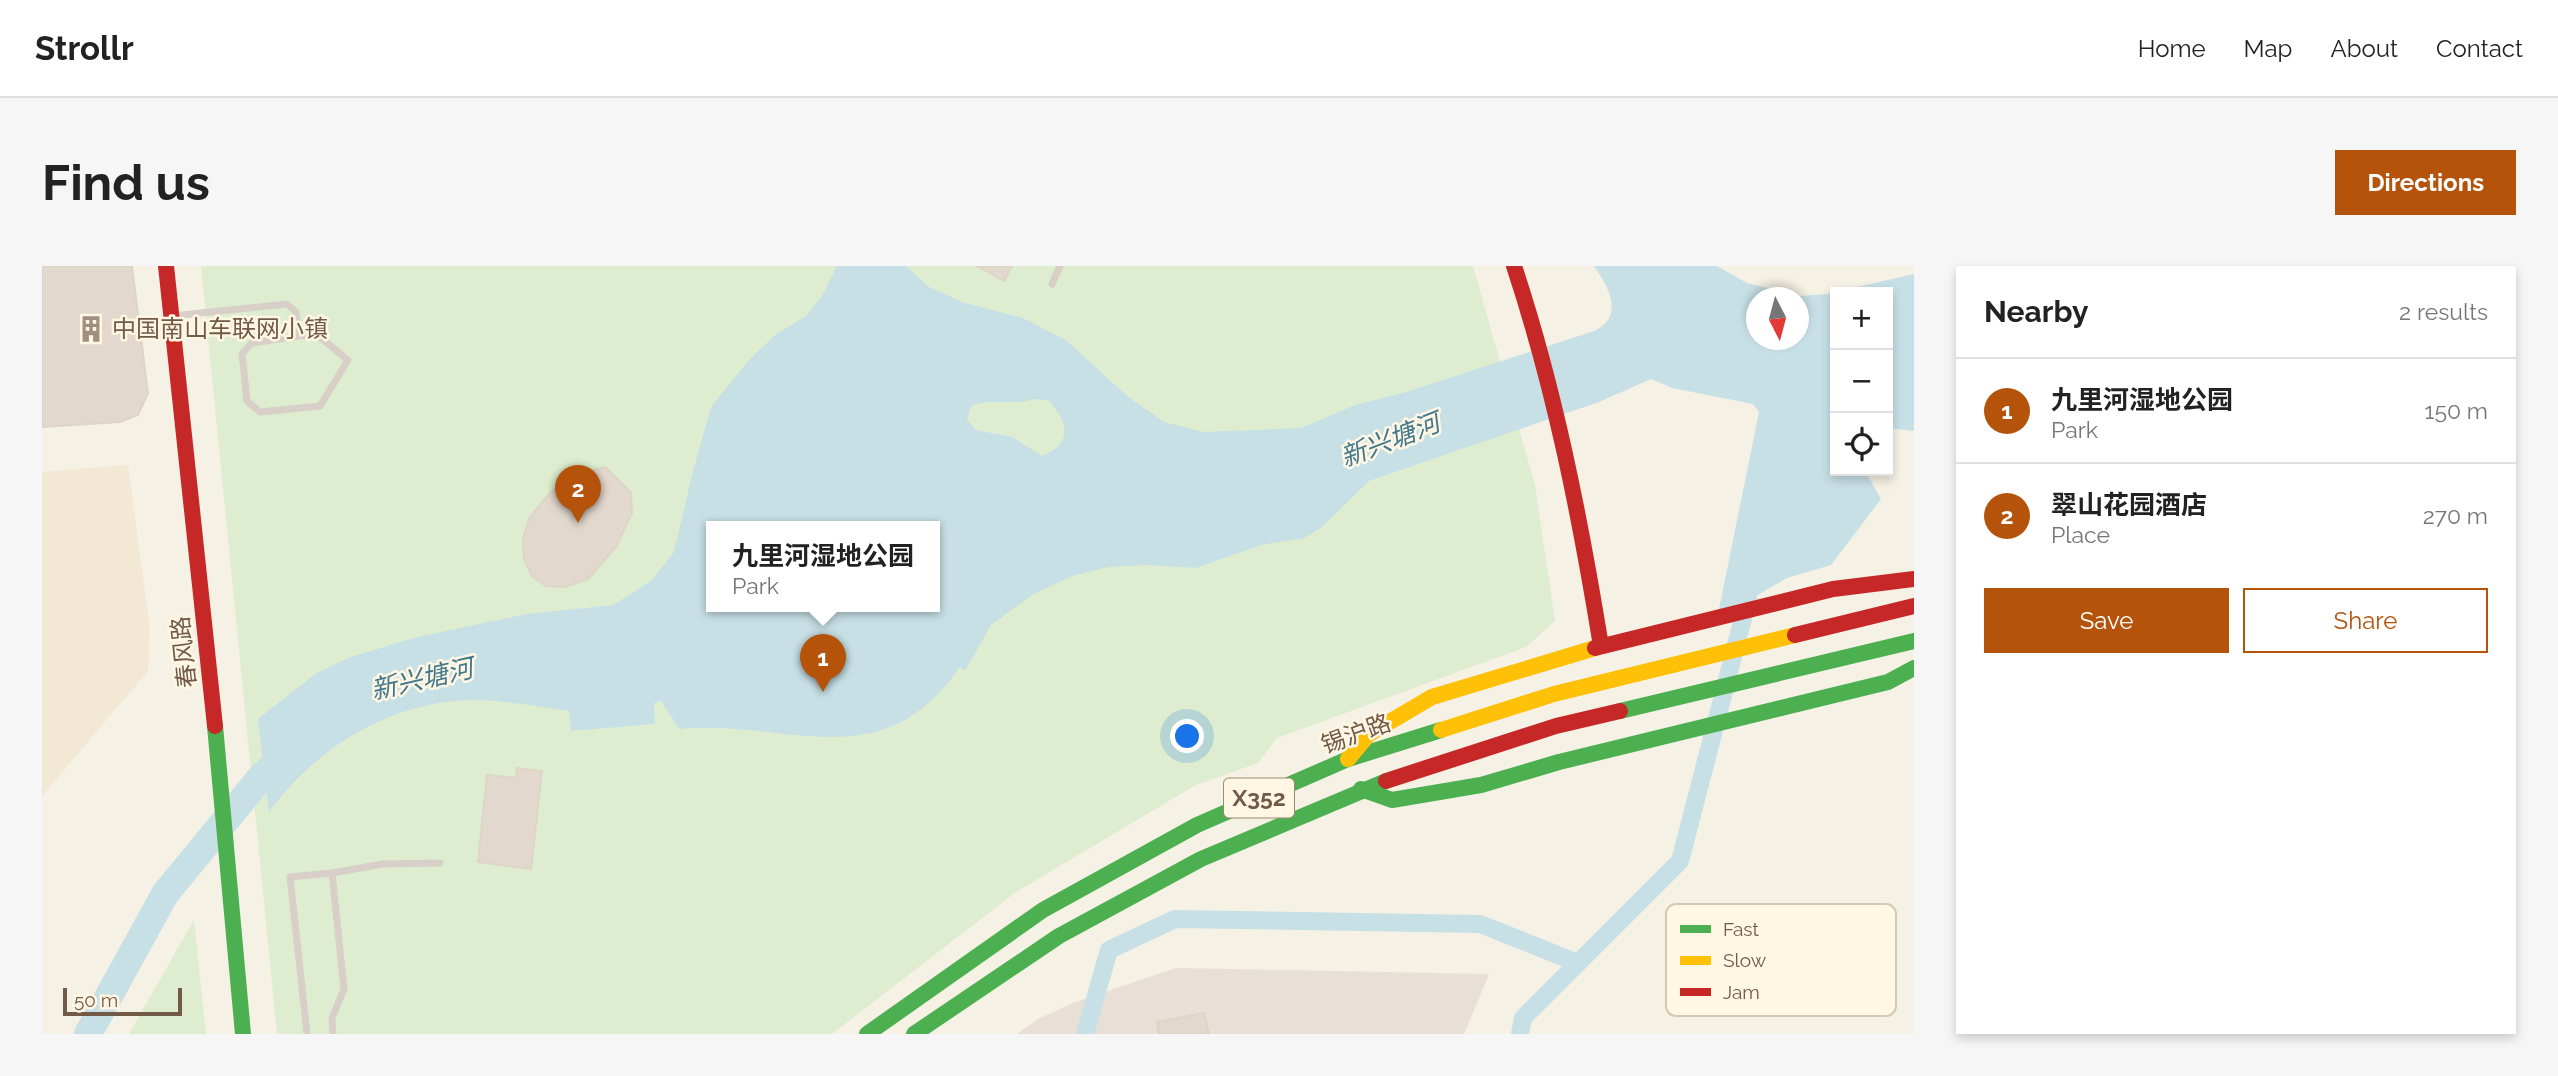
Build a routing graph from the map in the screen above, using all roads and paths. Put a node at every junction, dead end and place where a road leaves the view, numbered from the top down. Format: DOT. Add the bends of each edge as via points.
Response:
graph roads {
  1 [pos="166,266"];
  2 [pos="1060,266"];
  3 [pos="1514,266"];
  4 [pos="1052,284"];
  5 [pos="171,317"];
  6 [pos="299,336"];
  7 [pos="1914,579"];
  8 [pos="1914,606"];
  9 [pos="1914,641"];
  10 [pos="1601,646"];
  11 [pos="1914,668"];
  12 [pos="1348,759"];
  13 [pos="1361,789"];
  14 [pos="440,863"];
  15 [pos="332,873"];
  16 [pos="243,1034"];
  17 [pos="307,1034"];
  18 [pos="332,1034"];
  19 [pos="867,1034"];
  20 [pos="914,1034"];
  1 -- 5 [label="main road, 春风路"];
  2 -- 4 [label="lane"];
  3 -- 10 [label="main road" via="1534,322 1564,441"];
  5 -- 6 [label="lane" via="287,304 296,312"];
  5 -- 16 [label="main road, 春风路"];
  6 -- 6 [label="lane" via="252,343 242,354 247,401 260,412 320,406 348,360 316,334"];
  7 -- 10 [label="main road" via="1833,589"];
  8 -- 12 [label="main road, 锡沪路 / X352" via="1553,694"];
  9 -- 13 [label="main road, X352" via="1556,726"];
  10 -- 12 [label="main road" via="1432,696 1369,734"];
  11 -- 13 [label="main road" via="1888,682 1481,785 1392,800"];
  12 -- 19 [label="main road, 锡沪路 / X352" via="1197,825 1043,910"];
  13 -- 20 [label="main road, X352" via="1201,859 1059,936"];
  14 -- 15 [label="lane" via="383,864"];
  15 -- 17 [label="lane" via="290,877"];
  15 -- 18 [label="lane" via="344,989 332,1018"];
}
